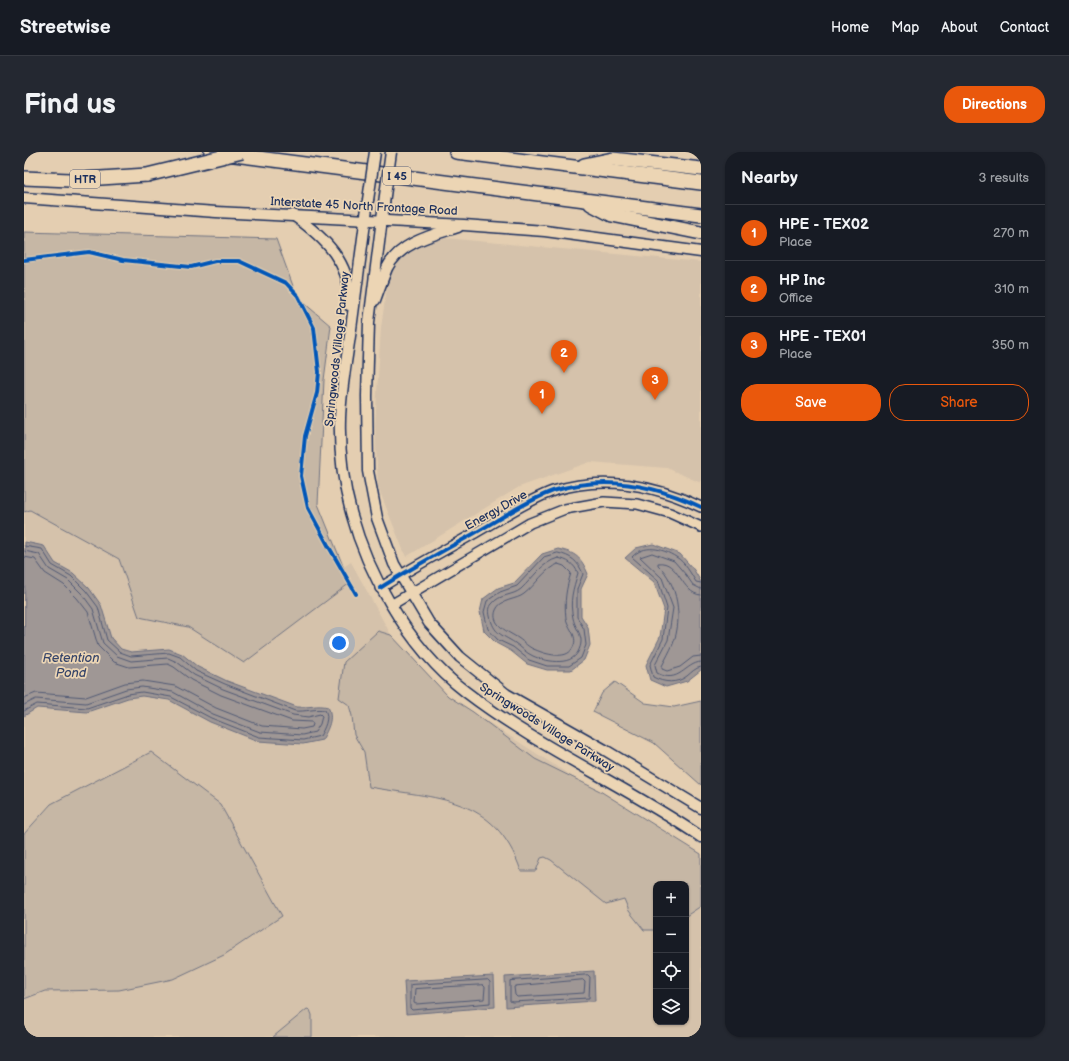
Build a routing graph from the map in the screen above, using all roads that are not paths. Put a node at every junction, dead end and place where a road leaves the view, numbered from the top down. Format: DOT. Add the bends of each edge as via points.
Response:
graph roads {
  1 [pos="211,152"];
  2 [pos="242,152"];
  3 [pos="375,152"];
  4 [pos="391,152"];
  5 [pos="456,152"];
  6 [pos="575,167"];
  7 [pos="701,169"];
  8 [pos="24,178"];
  9 [pos="701,183"];
  10 [pos="24,198"];
  11 [pos="582,200"];
  12 [pos="293,215"];
  13 [pos="701,215"];
  14 [pos="366,220"];
  15 [pos="382,221"];
  16 [pos="464,225"];
  17 [pos="701,232"];
  18 [pos="701,252"];
  19 [pos="370,313"];
  20 [pos="348,346"];
  21 [pos="701,507"];
  22 [pos="701,527"];
  23 [pos="400,575"];
  24 [pos="380,588"];
  25 [pos="410,593"];
  26 [pos="391,605"];
  27 [pos="701,808"];
  28 [pos="701,837"];
  1 -- 11 [label="highway, I 45"];
  2 -- 8 [label="highway, HTR, bridge" via="147,175 70,180"];
  3 -- 14 [label="main road, Springwoods Village Parkway, bridge"];
  4 -- 15 [label="main road, Springwoods Village Parkway, bridge"];
  5 -- 6 [label="highway"];
  6 -- 7 [label="highway" via="613,159"];
  6 -- 9 [label="highway"];
  10 -- 12 [label="main road, Interstate 45 North Frontage Road"];
  11 -- 13 [label="highway, I 45"];
  11 -- 17 [label="highway" via="612,215"];
  12 -- 14 [label="main road, Interstate 45 North Frontage Road"];
  12 -- 20 [label="main road" via="326,242 340,259 348,283 349,303 345,334"];
  14 -- 15 [label="main road, Interstate 45 North Frontage Road"];
  14 -- 20 [label="main road, Springwoods Village Parkway"];
  15 -- 16 [label="main road, Interstate 45 North Frontage Road"];
  15 -- 19 [label="main road, Springwoods Village Parkway"];
  16 -- 18 [label="main road, Interstate 45 North Frontage Road" via="546,231"];
  16 -- 19 [label="main road" via="427,236 403,249 388,266"];
  19 -- 23 [label="main road, Springwoods Village Parkway" via="368,471 377,518"];
  20 -- 24 [label="main road, Springwoods Village Parkway" via="340,417 343,474 360,545"];
  21 -- 23 [label="street, Energy Drive" via="678,496 623,483 587,484 553,491"];
  22 -- 25 [label="street" via="670,513 637,504 604,502 565,509 530,522"];
  23 -- 24 [label="street, Energy Drive"];
  23 -- 25 [label="main road, Springwoods Village Parkway"];
  24 -- 26 [label="main road, Springwoods Village Parkway"];
  25 -- 26 [label="street"];
  25 -- 27 [label="main road, Springwoods Village Parkway" via="429,623 460,657 506,694"];
  26 -- 28 [label="main road, Springwoods Village Parkway" via="423,653 464,691 510,723"];
}
